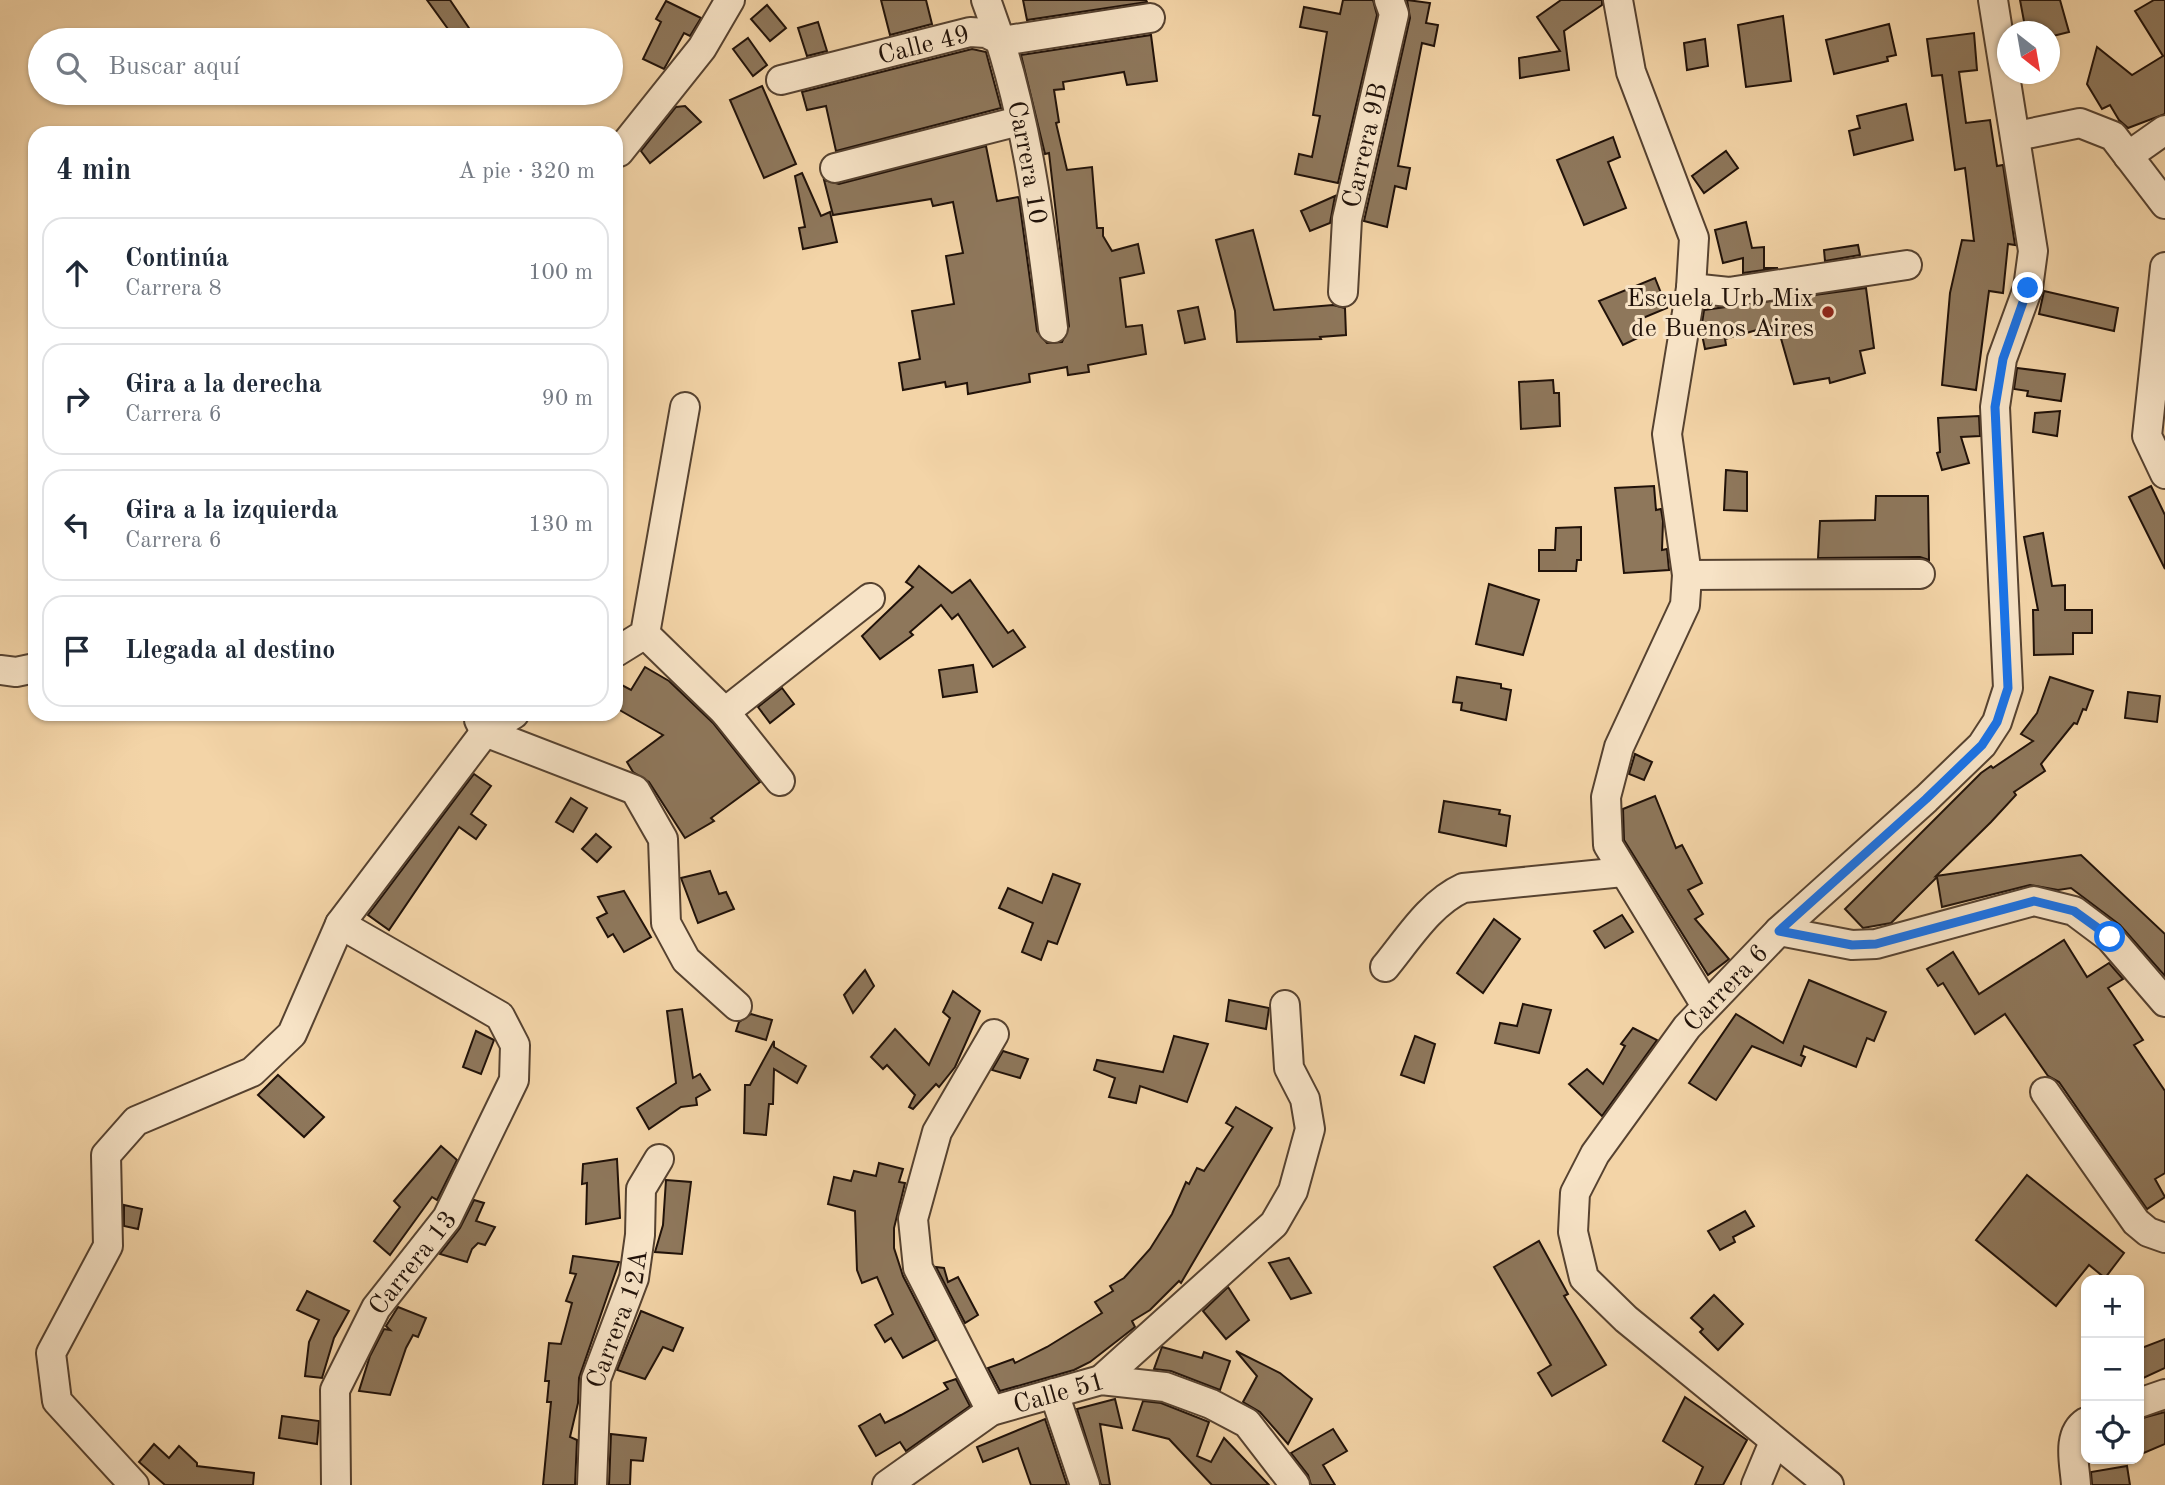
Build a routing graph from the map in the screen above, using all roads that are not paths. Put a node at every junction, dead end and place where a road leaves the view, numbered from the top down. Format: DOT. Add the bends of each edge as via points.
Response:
graph roads {
  1 [pos="730,0"];
  2 [pos="986,0"];
  3 [pos="1389,0"];
  4 [pos="1618,0"];
  5 [pos="1993,0"];
  6 [pos="1150,18"];
  7 [pos="1002,41"];
  8 [pos="781,80"];
  9 [pos="1019,121"];
  10 [pos="2165,130"];
  11 [pos="2017,136"];
  12 [pos="623,147"];
  13 [pos="2128,156"];
  14 [pos="835,168"];
  15 [pos="2165,204"];
  16 [pos="1907,265"];
  17 [pos="2165,267"];
  18 [pos="1691,288"];
  19 [pos="1343,292"];
  20 [pos="1053,328"];
  21 [pos="685,407"];
  22 [pos="2165,474"];
  23 [pos="1920,574"];
  24 [pos="1688,575"];
  25 [pos="870,598"];
  26 [pos="645,634"];
  27 [pos="623,648"];
  28 [pos="28,669"];
  29 [pos="0,670"];
  30 [pos="725,712"];
  31 [pos="480,723"];
  32 [pos="780,781"];
  33 [pos="1623,872"];
  34 [pos="340,924"];
  35 [pos="1779,931"];
  36 [pos="1385,967"];
  37 [pos="2165,1002"];
  38 [pos="1285,1005"];
  39 [pos="737,1006"];
  40 [pos="1706,1006"];
  41 [pos="994,1034"];
  42 [pos="2045,1092"];
  43 [pos="659,1159"];
  44 [pos="2165,1238"];
  45 [pos="1101,1380"];
  46 [pos="1054,1394"];
  47 [pos="2165,1394"];
  48 [pos="2144,1401"];
  49 [pos="991,1411"];
  50 [pos="2081,1426"];
  51 [pos="1774,1442"];
  52 [pos="134,1485"];
  53 [pos="336,1485"];
  54 [pos="592,1485"];
  55 [pos="887,1485"];
  56 [pos="1085,1485"];
  57 [pos="1295,1485"];
  58 [pos="1756,1485"];
  59 [pos="1829,1485"];
  60 [pos="2076,1485"];
  1 -- 12 [label="street" via="702,48"];
  2 -- 7 [label="street, Carrera 10"];
  3 -- 19 [label="street, Carrera 9B" via="1394,14 1347,219"];
  4 -- 18 [label="street" via="1631,72 1695,238"];
  5 -- 11 [label="street, Carrera 6"];
  6 -- 7 [label="street, Calle 49"];
  7 -- 8 [label="street, Calle 49" via="970,32"];
  7 -- 9 [label="street, Carrera 10"];
  9 -- 14 [label="street"];
  9 -- 20 [label="street, Carrera 10" via="1041,228"];
  10 -- 13 [label="street"];
  11 -- 13 [label="street" via="2080,123 2113,136"];
  11 -- 35 [label="street, Carrera 6" via="2033,251 2028,288 2003,359 1995,407 2008,688 1997,722 1982,745"];
  13 -- 15 [label="street"];
  16 -- 18 [label="street" via="1729,292"];
  17 -- 22 [label="street" via="2147,436"];
  18 -- 24 [label="street" via="1667,434"];
  21 -- 26 [label="street"];
  23 -- 24 [label="street"];
  24 -- 33 [label="street" via="1685,605 1619,747 1606,797 1608,845"];
  25 -- 30 [label="street"];
  26 -- 27 [label="street"];
  26 -- 30 [label="street"];
  28 -- 29 [label="street"];
  30 -- 32 [label="street"];
  31 -- 34 [label="street"];
  31 -- 39 [label="street" via="635,790 663,839 666,923 686,960"];
  33 -- 36 [label="street" via="1463,888 1434,908"];
  33 -- 40 [label="street"];
  34 -- 52 [label="street" via="292,1034 252,1072 136,1121 106,1155 108,1246 51,1353 57,1401"];
  34 -- 53 [label="street, Carrera 13" via="500,1016 515,1045 514,1080 447,1219 376,1308 335,1390"];
  35 -- 37 [label="street" via="1852,945 1876,944 2034,901 2074,911 2110,937"];
  35 -- 40 [label="street, Carrera 6"];
  38 -- 45 [label="street" via="1289,1068 1305,1099 1310,1129 1293,1191 1274,1224"];
  40 -- 51 [label="street, Carrera 6" via="1595,1154 1575,1193 1573,1232 1584,1278 1626,1320"];
  41 -- 49 [label="street" via="937,1132 913,1219 918,1268"];
  42 -- 44 [label="street" via="2136,1222"];
  43 -- 54 [label="street, Carrera 12A" via="641,1189 634,1278 596,1379"];
  45 -- 46 [label="street, Calle 51"];
  45 -- 57 [label="street, Calle 51" via="1165,1387 1247,1423"];
  46 -- 49 [label="street, Calle 51"];
  46 -- 56 [label="street"];
  47 -- 48 [label="street"];
  49 -- 55 [label="street, Calle 51"];
  50 -- 60 [label="street" via="2073,1440"];
  51 -- 58 [label="street"];
  51 -- 59 [label="street, Carrera 6"];
}
